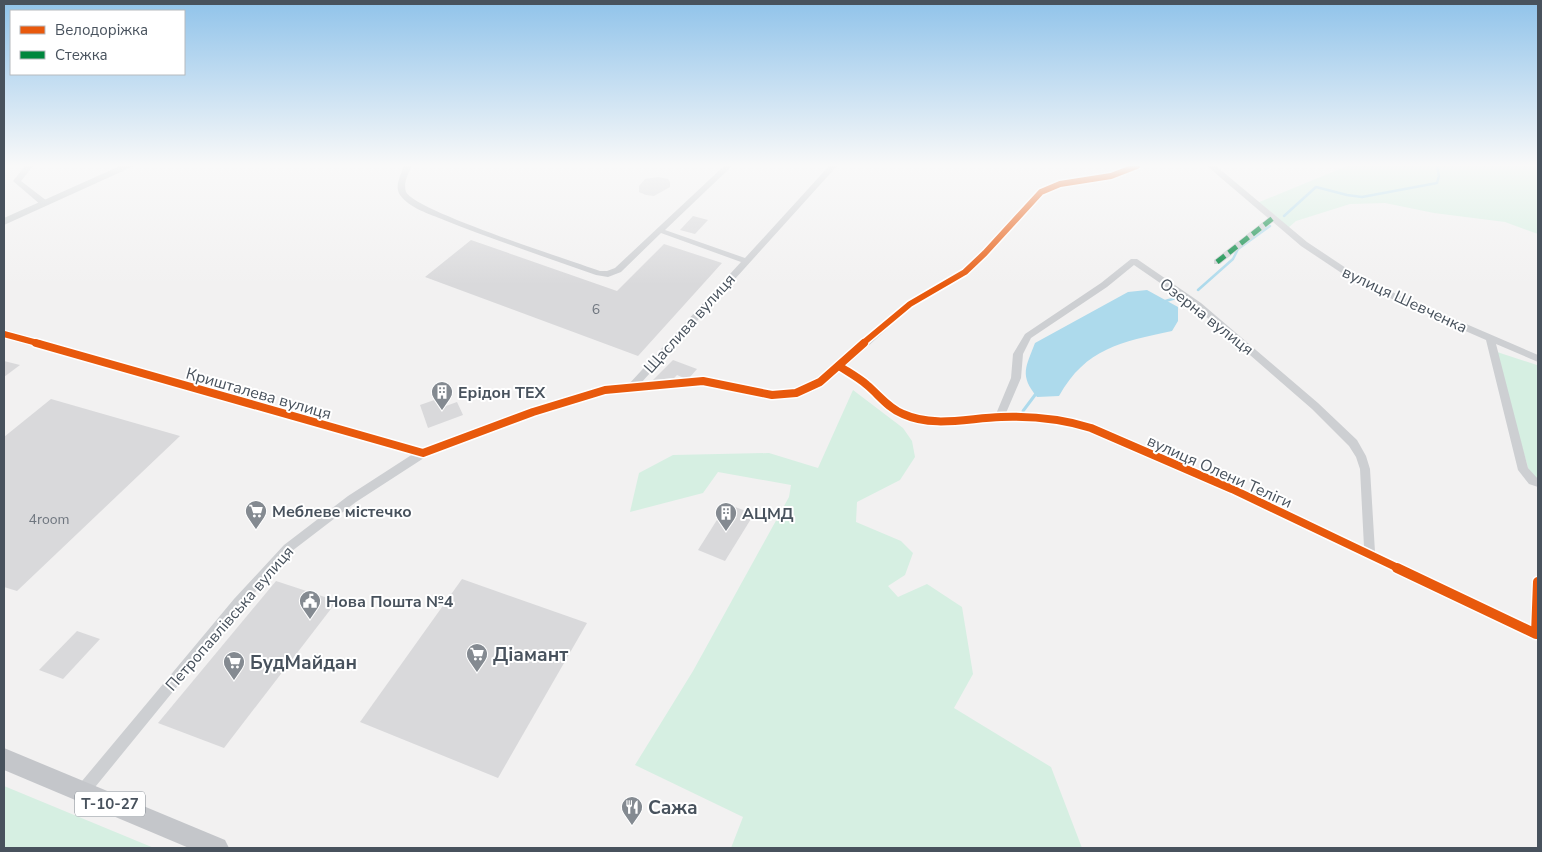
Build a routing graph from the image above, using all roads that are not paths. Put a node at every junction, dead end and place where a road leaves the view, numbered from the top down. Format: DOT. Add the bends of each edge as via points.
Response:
graph roads {
  1 [pos="38,206"];
  2 [pos="420,206"];
  3 [pos="685,206"];
  4 [pos="796,206"];
  5 [pos="1029,206"];
  6 [pos="1258,206"];
  7 [pos="1273,218"];
  8 [pos="4,222"];
  9 [pos="659,230"];
  10 [pos="746,260"];
  11 [pos="1217,262"];
  12 [pos="4,334"];
  13 [pos="1490,339"];
  14 [pos="1538,359"];
  15 [pos="839,366"];
  16 [pos="633,386"];
  17 [pos="999,417"];
  18 [pos="423,452"];
  19 [pos="1538,483"];
  20 [pos="1370,556"];
  21 [pos="1538,582"];
  22 [pos="4,759"];
  23 [pos="82,792"];
  24 [pos="217,848"];
  1 -- 8 [label="main road"];
  2 -- 9 [label="street" via="443,217 608,274 618,270"];
  3 -- 9 [label="street"];
  4 -- 10 [label="street, Щаслива вулиця"];
  5 -- 15 [label="street" via="988,251 964,272 910,304"];
  6 -- 7 [label="street, вулиця Шевченка"];
  7 -- 11 [label="street"];
  7 -- 13 [label="street, вулиця Шевченка" via="1304,244 1361,282"];
  9 -- 10 [label="street, Щаслива вулиця"];
  10 -- 16 [label="street, Щаслива вулиця"];
  12 -- 18 [label="street, Кришталева вулиця"];
  13 -- 14 [label="street, вулиця Шевченка"];
  13 -- 19 [label="street" via="1523,470"];
  15 -- 16 [label="street" via="815,384 779,395 764,395 715,382"];
  15 -- 17 [label="street, вулиця Олени Теліги" via="901,414 916,419"];
  16 -- 18 [label="street" via="584,396"];
  17 -- 20 [label="street, вулиця Олени Теліги" via="1068,420 1091,428 1232,489"];
  17 -- 20 [label="street, Озерна вулиця" via="1016,378 1018,354 1028,336 1104,285 1134,260 1198,305 1353,443 1365,469"];
  18 -- 23 [label="street, Петропавлівська вулиця" via="352,499 288,548 232,610"];
  20 -- 21 [label="street, вулиця Олени Теліги" via="1536,634"];
  22 -- 23 [label="highway, Т-10-27"];
  23 -- 24 [label="highway, Т-10-27"];
}
